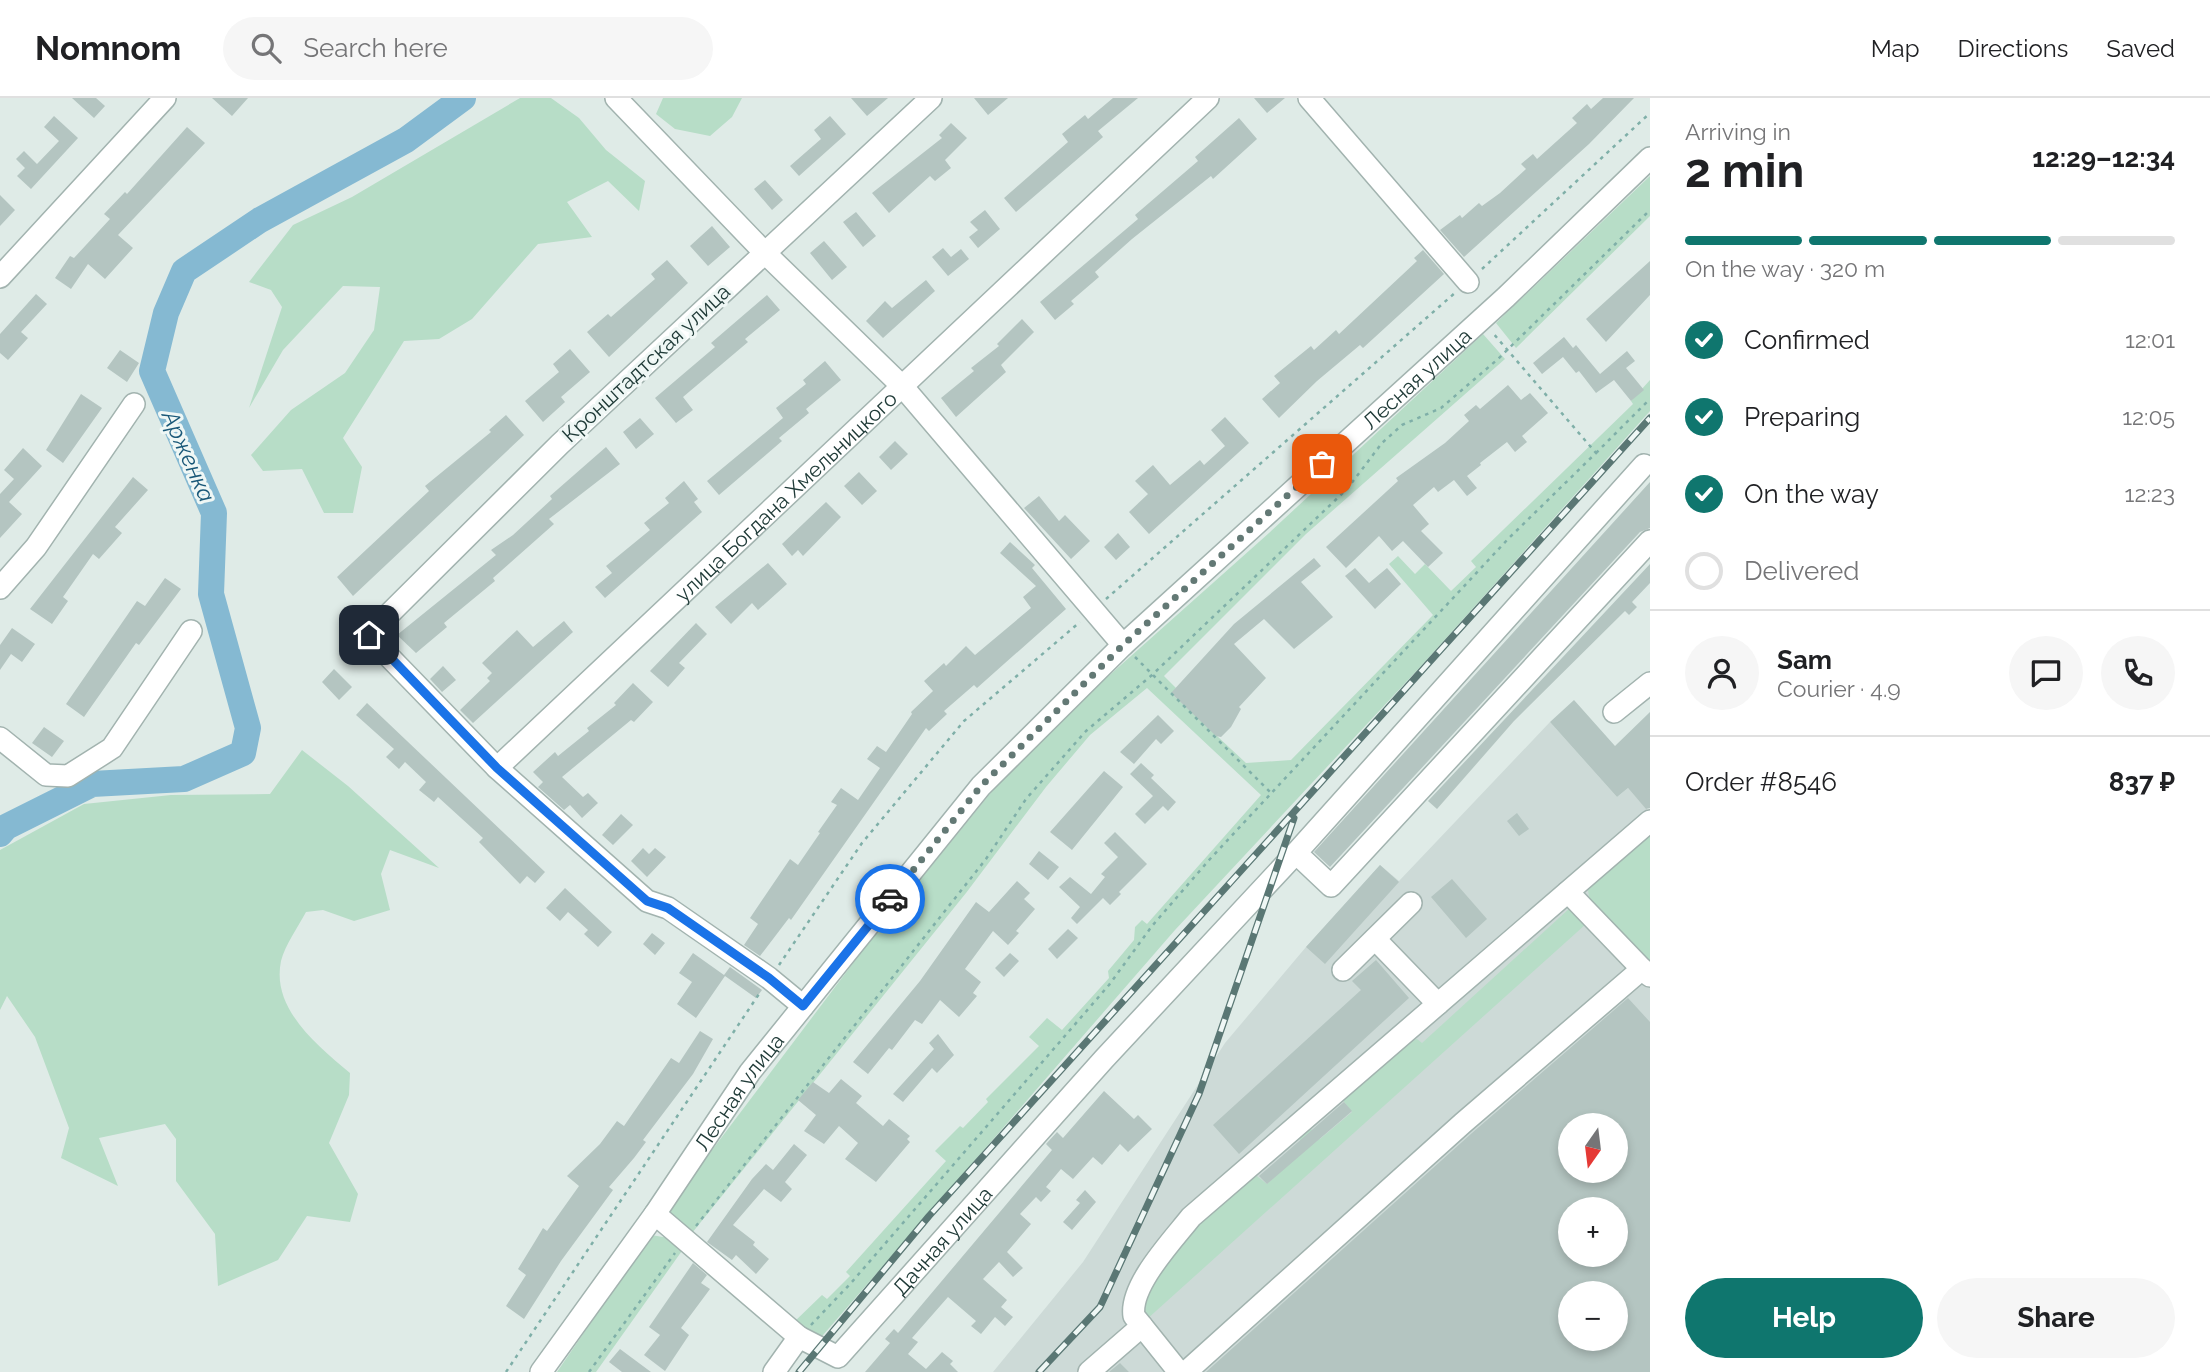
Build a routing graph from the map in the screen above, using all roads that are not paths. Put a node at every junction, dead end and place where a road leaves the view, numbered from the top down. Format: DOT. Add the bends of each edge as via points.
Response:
graph roads {
  1 [pos="165,98"];
  2 [pos="615,98"];
  3 [pos="931,98"];
  4 [pos="1208,98"];
  5 [pos="1309,98"];
  6 [pos="1650,158"];
  7 [pos="764,252"];
  8 [pos="0,277"];
  9 [pos="1468,282"];
  10 [pos="903,387"];
  11 [pos="134,404"];
  12 [pos="1648,464"];
  13 [pos="1650,541"];
  14 [pos="0,588"];
  15 [pos="191,631"];
  16 [pos="1123,645"];
  17 [pos="1650,683"];
  18 [pos="1614,712"];
  19 [pos="0,738"];
  20 [pos="497,768"];
  21 [pos="1650,821"];
  22 [pos="1296,853"];
  23 [pos="1568,892"];
  24 [pos="1411,903"];
  25 [pos="1375,939"];
  26 [pos="1343,970"];
  27 [pos="1646,972"];
  28 [pos="1438,1004"];
  29 [pos="803,1006"];
  30 [pos="655,1214"];
  31 [pos="1142,1326"];
  32 [pos="799,1338"];
  33 [pos="837,1364"];
  34 [pos="541,1372"];
  35 [pos="774,1372"];
  36 [pos="1089,1372"];
  37 [pos="1179,1372"];
  38 [pos="1186,1372"];
  1 -- 8 [label="street"];
  2 -- 7 [label="street"];
  3 -- 7 [label="street, Кронштадтская улица"];
  4 -- 10 [label="street, улица Богдана Хмельницкого"];
  5 -- 9 [label="street"];
  6 -- 16 [label="street, Лесная улица" via="1481,320"];
  7 -- 10 [label="street"];
  7 -- 20 [label="street, Кронштадтская улица" via="550,453 369,635"];
  10 -- 16 [label="street"];
  10 -- 20 [label="street, улица Богдана Хмельницкого"];
  11 -- 14 [label="street" via="36,547"];
  12 -- 22 [label="street, Дачная улица"];
  13 -- 22 [label="street" via="1331,886"];
  15 -- 19 [label="street" via="112,748 68,776 46,775"];
  16 -- 29 [label="street, Лесная улица" via="981,786"];
  17 -- 18 [label="street"];
  20 -- 29 [label="street" via="647,901 668,908"];
  21 -- 23 [label="street"];
  22 -- 33 [label="street, Дачная улица" via="1104,1059"];
  23 -- 27 [label="street"];
  23 -- 28 [label="street"];
  24 -- 25 [label="street"];
  25 -- 26 [label="street"];
  25 -- 28 [label="street"];
  27 -- 38 [label="street" via="1453,1132"];
  28 -- 31 [label="street" via="1191,1217 1135,1297 1134,1316"];
  29 -- 30 [label="street, Лесная улица" via="750,1072"];
  30 -- 32 [label="street, Дачная улица"];
  30 -- 34 [label="street, Лесная улица"];
  31 -- 36 [label="street"];
  31 -- 37 [label="street"];
  32 -- 33 [label="street, Дачная улица"];
  32 -- 35 [label="street"];
}
